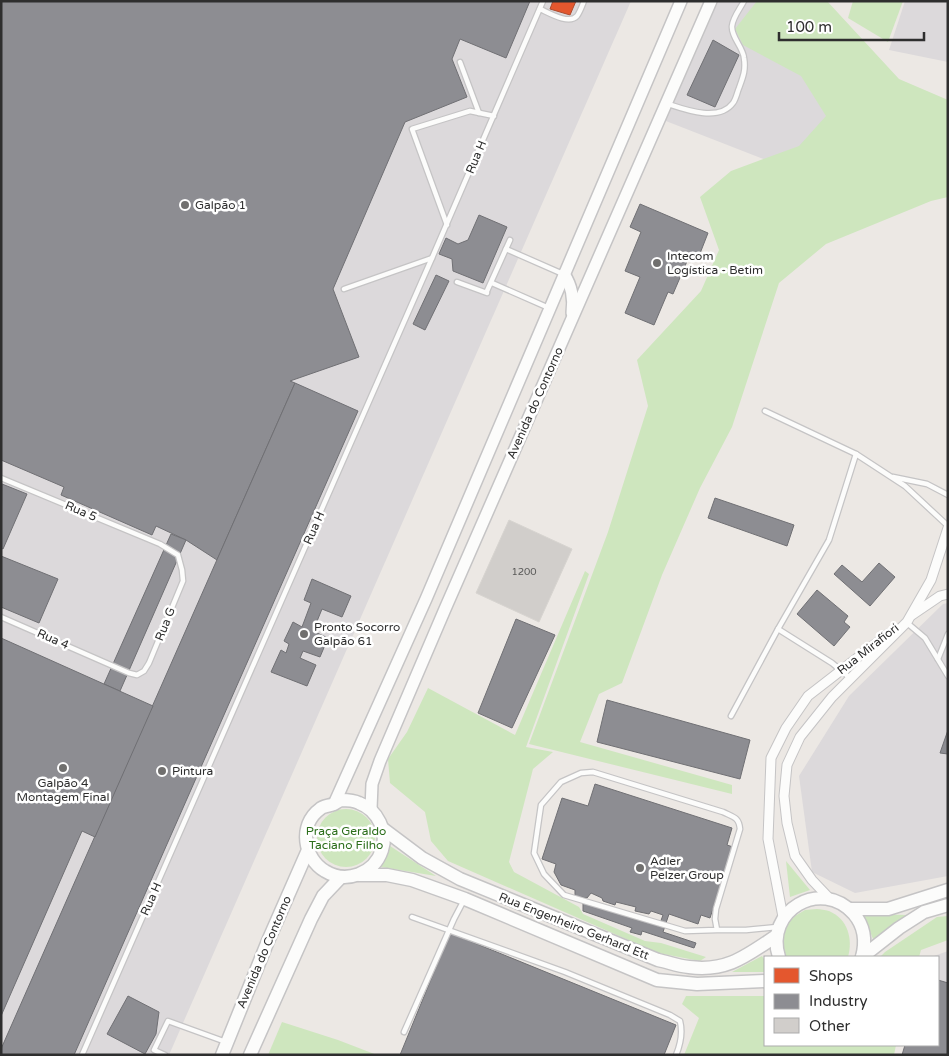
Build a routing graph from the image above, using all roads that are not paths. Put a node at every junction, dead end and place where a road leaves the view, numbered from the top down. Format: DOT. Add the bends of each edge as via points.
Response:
graph roads {
  1 [pos="543,1"];
  2 [pos="584,1"];
  3 [pos="680,1"];
  4 [pos="711,1"];
  5 [pos="744,1"];
  6 [pos="540,9"];
  7 [pos="460,62"];
  8 [pos="666,104"];
  9 [pos="479,113"];
  10 [pos="494,116"];
  11 [pos="446,225"];
  12 [pos="510,240"];
  13 [pos="506,250"];
  14 [pos="432,258"];
  15 [pos="564,274"];
  16 [pos="457,282"];
  17 [pos="492,283"];
  18 [pos="344,289"];
  19 [pos="549,308"];
  20 [pos="571,322"];
  21 [pos="765,411"];
  22 [pos="856,454"];
  23 [pos="890,476"];
  24 [pos="1,478"];
  25 [pos="948,495"];
  26 [pos="948,527"];
  27 [pos="160,544"];
  28 [pos="948,594"];
  29 [pos="1,617"];
  30 [pos="908,620"];
  31 [pos="778,629"];
  32 [pos="948,634"];
  33 [pos="938,659"];
  34 [pos="104,662"];
  35 [pos="842,670"];
  36 [pos="948,676"];
  37 [pos="850,678"];
  38 [pos="731,716"];
  39 [pos="334,804"];
  40 [pos="370,809"];
  41 [pos="382,828"];
  42 [pos="308,850"];
  43 [pos="359,875"];
  44 [pos="341,877"];
  45 [pos="948,890"];
  46 [pos="465,899"];
  47 [pos="832,900"];
  48 [pos="948,906"];
  49 [pos="849,909"];
  50 [pos="412,917"];
  51 [pos="779,927"];
  52 [pos="449,930"];
  53 [pos="717,930"];
  54 [pos="779,956"];
  55 [pos="862,956"];
  56 [pos="863,956"];
  57 [pos="764,981"];
  58 [pos="404,1032"];
  59 [pos="227,1042"];
  60 [pos="82,1055"];
  61 [pos="165,1055"];
  62 [pos="222,1055"];
  63 [pos="250,1055"];
  64 [pos="676,1055"];
  1 -- 6 [label="lane, Rua H"];
  2 -- 6 [label="lane" via="578,15 568,20"];
  3 -- 15 [label="street, Avenida do Contorno"];
  4 -- 8 [label="street, Avenida do Contorno"];
  5 -- 8 [label="lane" via="732,27 744,56 745,74 733,102 715,114 687,111"];
  6 -- 10 [label="lane, Rua H"];
  7 -- 9 [label="lane"];
  8 -- 20 [label="street, Avenida do Contorno"];
  9 -- 10 [label="lane"];
  9 -- 11 [label="lane" via="470,111 412,129"];
  10 -- 11 [label="lane, Rua H"];
  11 -- 14 [label="lane, Rua H"];
  12 -- 13 [label="lane"];
  13 -- 15 [label="lane"];
  13 -- 17 [label="lane"];
  14 -- 18 [label="lane"];
  14 -- 60 [label="lane, Rua H"];
  15 -- 19 [label="street, Avenida do Contorno"];
  15 -- 20 [label="street" via="572,291"];
  16 -- 17 [label="lane" via="487,292"];
  17 -- 19 [label="lane"];
  19 -- 39 [label="street, Avenida do Contorno" via="422,608"];
  20 -- 40 [label="street, Avenida do Contorno" via="380,761 372,784"];
  21 -- 22 [label="lane"];
  22 -- 23 [label="lane"];
  22 -- 31 [label="lane" via="829,540"];
  23 -- 25 [label="lane" via="927,484"];
  23 -- 26 [label="lane"];
  24 -- 27 [label="lane, Rua 5"];
  26 -- 30 [label="street" via="930,580"];
  27 -- 34 [label="lane, Rua G" via="178,555 183,581 149,663 144,671 137,674"];
  28 -- 30 [label="street" via="940,596"];
  29 -- 34 [label="lane, Rua 4"];
  30 -- 33 [label="lane"];
  30 -- 35 [label="street, Rua Mirafiori"];
  30 -- 37 [label="street, Rua Mirafiori"];
  31 -- 35 [label="lane"];
  31 -- 38 [label="lane"];
  32 -- 33 [label="lane"];
  33 -- 36 [label="lane"];
  35 -- 37 [label="lane"];
  35 -- 51 [label="street, Rua Mirafiori" via="808,696 771,758 768,839"];
  37 -- 47 [label="street, Rua Mirafiori" via="800,737 787,766 784,796 795,856"];
  39 -- 40 [label="main road" via="340,800 351,800"];
  39 -- 42 [label="main road" via="320,808 312,817 306,839"];
  40 -- 41 [label="main road"];
  41 -- 43 [label="main road" via="382,850 373,865"];
  41 -- 51 [label="main road, Rua Engenheiro Gerhard Ett" via="422,858 460,880 658,960 689,967 734,963"];
  42 -- 44 [label="main road" via="320,868"];
  42 -- 59 [label="main road, Avenida do Contorno"];
  43 -- 44 [label="main road"];
  43 -- 46 [label="main road, Rua Engenheiro Gerhard Ett" via="387,875 412,880"];
  44 -- 63 [label="main road" via="323,896 311,919"];
  45 -- 49 [label="main road" via="888,909"];
  46 -- 52 [label="lane"];
  46 -- 57 [label="main road, Rua Engenheiro Gerhard Ett" via="657,980 697,984"];
  47 -- 49 [label="main road"];
  47 -- 51 [label="main road, Rua Engenheiro Gerhard Ett" via="818,898 805,901 793,908"];
  48 -- 56 [label="main road" via="924,912"];
  49 -- 55 [label="main road" via="863,931"];
  50 -- 52 [label="lane"];
  51 -- 53 [label="lane"];
  51 -- 54 [label="main road" via="776,949"];
  52 -- 58 [label="lane"];
  52 -- 64 [label="lane" via="670,1015 680,1021 682,1030"];
  53 -- 53 [label="lane" via="716,909 740,829 737,818 593,772 581,773 561,782 541,805 534,853 544,874 564,895 685,931"];
  59 -- 61 [label="lane" via="169,1019 154,1050"];
  59 -- 62 [label="main road, Avenida do Contorno"];
}
